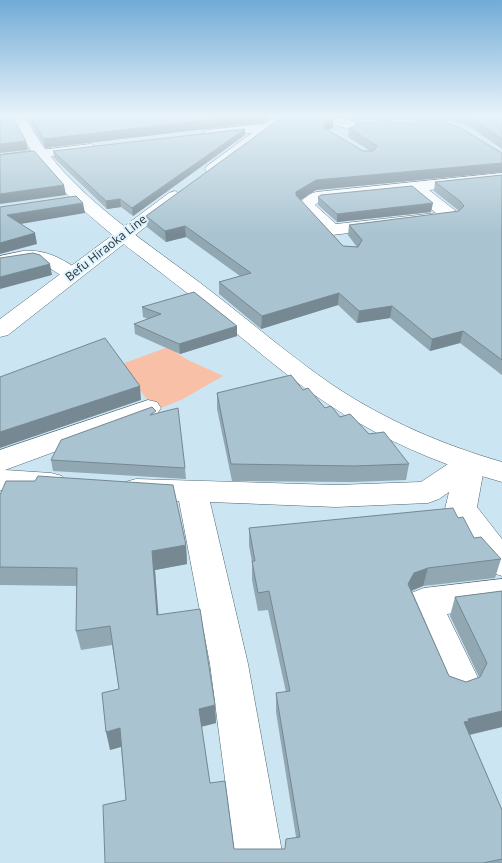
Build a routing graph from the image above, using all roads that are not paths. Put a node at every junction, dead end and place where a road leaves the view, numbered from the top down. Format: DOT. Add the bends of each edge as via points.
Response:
graph roads {
  1 [pos="38,154"];
  2 [pos="40,154"];
  3 [pos="231,154"];
  4 [pos="0,159"];
  5 [pos="502,178"];
  6 [pos="416,188"];
  7 [pos="86,199"];
  8 [pos="67,202"];
  9 [pos="332,230"];
  10 [pos="123,234"];
  11 [pos="344,245"];
  12 [pos="0,262"];
  13 [pos="72,274"];
  14 [pos="0,330"];
  15 [pos="148,408"];
  16 [pos="0,462"];
  17 [pos="470,463"];
  18 [pos="502,472"];
  19 [pos="0,480"];
  20 [pos="192,492"];
  21 [pos="502,563"];
  22 [pos="502,593"];
  23 [pos="459,680"];
  24 [pos="260,863"];
  1 -- 4 [label="street"];
  2 -- 7 [label="street" via="65,182"];
  3 -- 10 [label="street, Befu Hiraoka Line"];
  5 -- 6 [label="street"];
  6 -- 9 [label="street" via="316,198 305,204"];
  6 -- 9 [label="street" via="451,216"];
  7 -- 8 [label="street"];
  7 -- 10 [label="street"];
  9 -- 11 [label="street"];
  10 -- 13 [label="street, Befu Hiraoka Line"];
  10 -- 17 [label="street" via="318,387 370,418"];
  12 -- 13 [label="street" via="31,255 47,257"];
  13 -- 14 [label="street, Befu Hiraoka Line"];
  15 -- 16 [label="street"];
  17 -- 18 [label="street"];
  17 -- 20 [label="street" via="428,492 336,496"];
  17 -- 21 [label="street" via="461,509"];
  19 -- 20 [label="street"];
  20 -- 24 [label="street" via="229,664"];
  22 -- 23 [label="street" via="424,604"];
}
